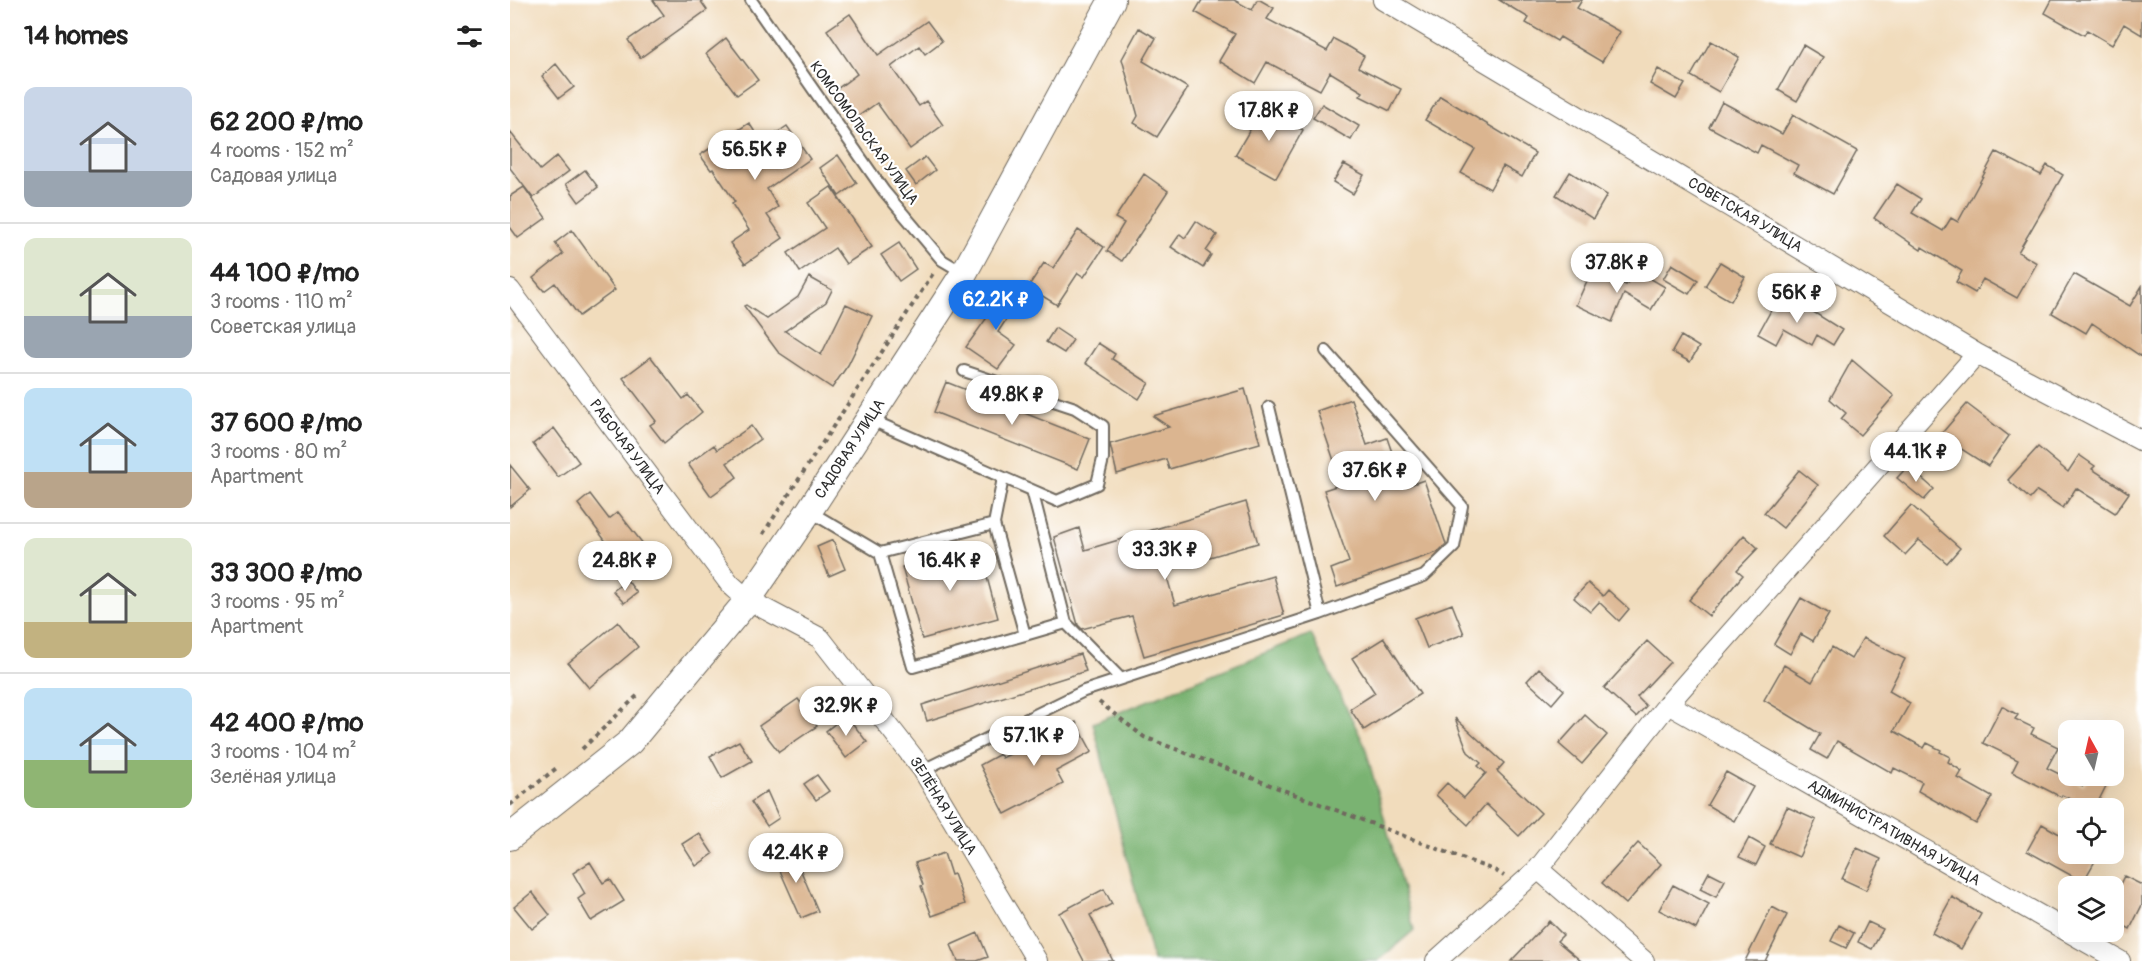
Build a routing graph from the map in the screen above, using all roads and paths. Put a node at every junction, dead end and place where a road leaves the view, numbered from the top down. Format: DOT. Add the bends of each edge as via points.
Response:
graph roads {
  1 [pos="751,0"];
  2 [pos="1112,0"];
  3 [pos="1383,0"];
  4 [pos="942,260"];
  5 [pos="964,273"];
  6 [pos="510,290"];
  7 [pos="1326,351"];
  8 [pos="1977,354"];
  9 [pos="964,372"];
  10 [pos="1269,407"];
  11 [pos="869,419"];
  12 [pos="2142,441"];
  13 [pos="1003,478"];
  14 [pos="1032,490"];
  15 [pos="809,511"];
  16 [pos="994,524"];
  17 [pos="762,535"];
  18 [pos="880,554"];
  19 [pos="748,600"];
  20 [pos="1320,614"];
  21 [pos="1066,623"];
  22 [pos="1025,634"];
  23 [pos="1121,679"];
  24 [pos="1084,691"];
  25 [pos="640,692"];
  26 [pos="1668,704"];
  27 [pos="573,756"];
  28 [pos="564,763"];
  29 [pos="923,770"];
  30 [pos="510,805"];
  31 [pos="510,837"];
  32 [pos="1538,869"];
  33 [pos="1520,886"];
  34 [pos="1037,961"];
  35 [pos="1436,961"];
  36 [pos="1644,961"];
  37 [pos="2120,961"];
  1 -- 4 [label="lane, КОМСОМОЛЬСКАЯ УЛИЦА" via="884,191"];
  2 -- 5 [label="street, САДОВАЯ УЛИЦА"];
  3 -- 8 [label="street, СОВЕТСКАЯ УЛИЦА"];
  4 -- 5 [label="lane, КОМСОМОЛЬСКАЯ УЛИЦА"];
  4 -- 17 [label="path"];
  5 -- 11 [label="street, САДОВАЯ УЛИЦА"];
  6 -- 19 [label="street, РАБОЧАЯ УЛИЦА" via="730,584"];
  7 -- 20 [label="lane" via="1462,506 1454,547 1424,576"];
  8 -- 12 [label="street, СОВЕТСКАЯ УЛИЦА"];
  8 -- 26 [label="street"];
  9 -- 14 [label="lane" via="1075,408 1103,426 1103,459 1097,484 1057,501"];
  10 -- 20 [label="lane"];
  11 -- 13 [label="lane"];
  11 -- 15 [label="street, САДОВАЯ УЛИЦА"];
  13 -- 14 [label="lane"];
  13 -- 16 [label="lane"];
  14 -- 21 [label="lane"];
  15 -- 18 [label="lane"];
  15 -- 19 [label="street, САДОВАЯ УЛИЦА"];
  16 -- 18 [label="lane"];
  16 -- 22 [label="lane"];
  18 -- 22 [label="lane" via="913,667"];
  19 -- 29 [label="street, ЗЕЛЁНАЯ УЛИЦА" via="820,638"];
  19 -- 31 [label="street, САДОВАЯ УЛИЦА" via="630,742"];
  20 -- 23 [label="lane"];
  21 -- 22 [label="lane"];
  21 -- 23 [label="lane"];
  23 -- 24 [label="lane"];
  24 -- 29 [label="lane"];
  24 -- 33 [label="path" via="1144,737 1496,871"];
  25 -- 27 [label="path"];
  26 -- 32 [label="street"];
  26 -- 37 [label="street, АДМИНИСТРАТИВНАЯ УЛИЦА"];
  28 -- 30 [label="path"];
  29 -- 34 [label="street, ЗЕЛЁНАЯ УЛИЦА"];
  32 -- 33 [label="street"];
  32 -- 36 [label="street"];
  33 -- 35 [label="street"];
}
